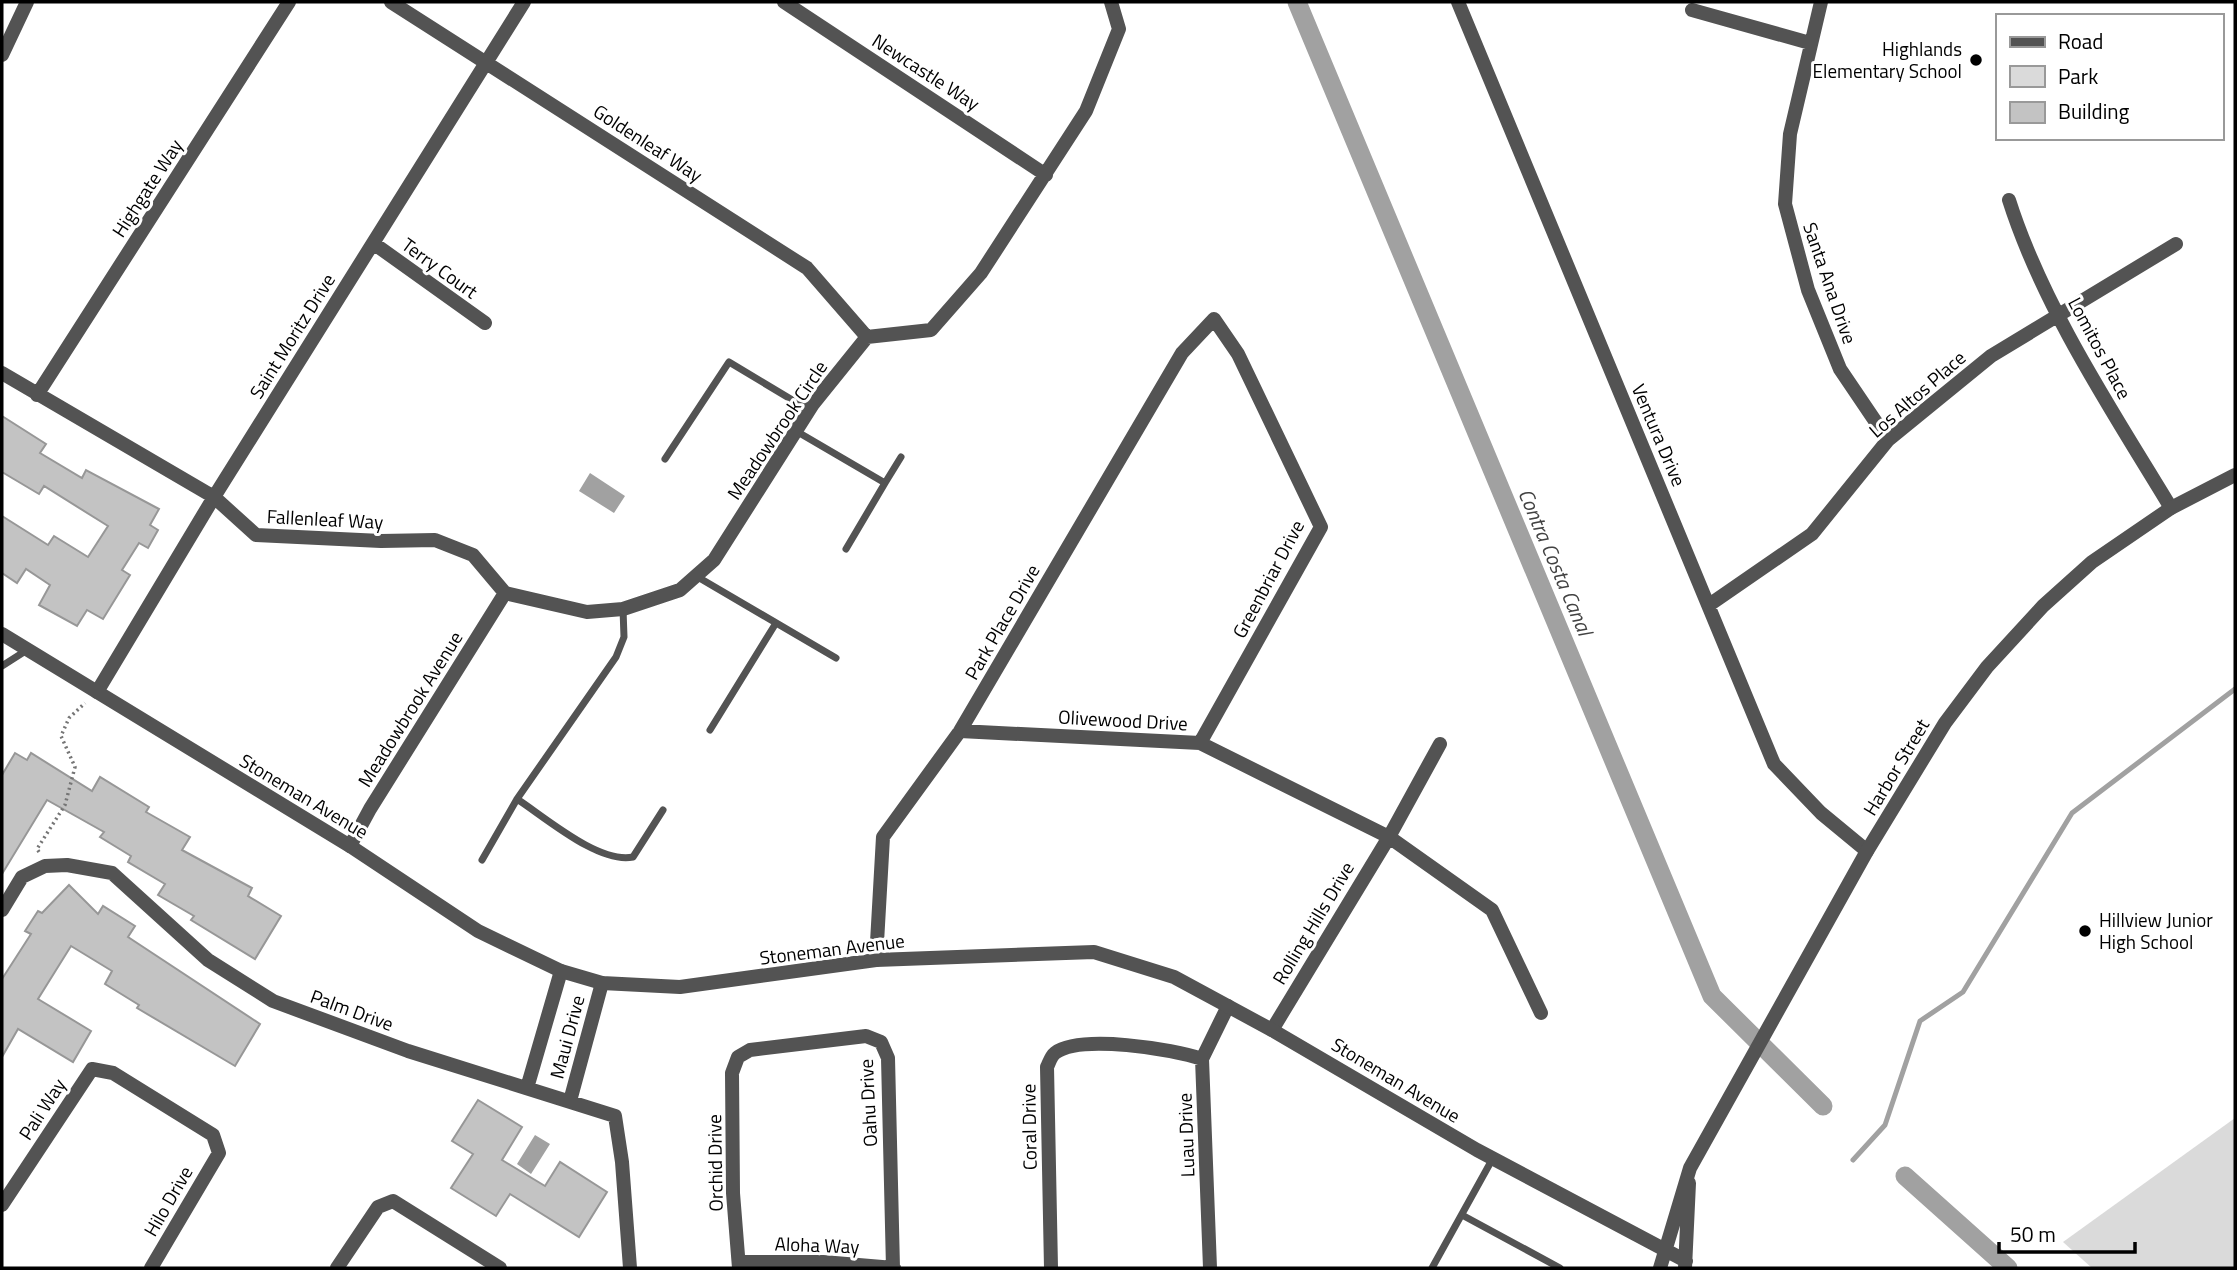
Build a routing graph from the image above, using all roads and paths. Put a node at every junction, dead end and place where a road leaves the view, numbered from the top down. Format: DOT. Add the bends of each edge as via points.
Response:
graph roads {
  1 [pos="27,2"];
  2 [pos="289,2"];
  3 [pos="391,2"];
  4 [pos="524,2"];
  5 [pos="784,2"];
  6 [pos="1111,2"];
  7 [pos="1458,2"];
  8 [pos="1821,2"];
  9 [pos="1692,10"];
  10 [pos="1810,43"];
  11 [pos="2,55"];
  12 [pos="485,61"];
  13 [pos="1046,175"];
  14 [pos="2009,200"];
  15 [pos="373,243"];
  16 [pos="2176,244"];
  17 [pos="2059,312"];
  18 [pos="1214,319"];
  19 [pos="485,323"];
  20 [pos="867,337"];
  21 [pos="2,373"];
  22 [pos="37,395"];
  23 [pos="809,410"];
  24 [pos="796,431"];
  25 [pos="1888,440"];
  26 [pos="901,457"];
  27 [pos="666,459"];
  28 [pos="2235,475"];
  29 [pos="885,483"];
  30 [pos="214,497"];
  31 [pos="2171,509"];
  32 [pos="846,549"];
  33 [pos="695,576"];
  34 [pos="505,593"];
  35 [pos="1709,606"];
  36 [pos="623,609"];
  37 [pos="776,623"];
  38 [pos="2,634"];
  39 [pos="27,650"];
  40 [pos="836,658"];
  41 [pos="2,666"];
  42 [pos="97,692"];
  43 [pos="710,730"];
  44 [pos="960,731"];
  45 [pos="1200,743"];
  46 [pos="1440,744"];
  47 [pos="517,799"];
  48 [pos="663,810"];
  49 [pos="1389,837"];
  50 [pos="350,846"];
  51 [pos="1867,851"];
  52 [pos="482,860"];
  53 [pos="45,866"];
  54 [pos="2,910"];
  55 [pos="876,960"];
  56 [pos="561,971"];
  57 [pos="602,983"];
  58 [pos="1228,1006"];
  59 [pos="1541,1013"];
  60 [pos="1272,1030"];
  61 [pos="738,1057"];
  62 [pos="1202,1059"];
  63 [pos="527,1088"];
  64 [pos="570,1101"];
  65 [pos="219,1153"];
  66 [pos="1493,1158"];
  67 [pos="1690,1168"];
  68 [pos="2,1205"];
  69 [pos="1462,1215"];
  70 [pos="1665,1248"];
  71 [pos="1685,1264"];
  72 [pos="739,1265"];
  73 [pos="151,1268"];
  74 [pos="337,1268"];
  75 [pos="500,1268"];
  76 [pos="630,1268"];
  77 [pos="894,1268"];
  78 [pos="1051,1268"];
  79 [pos="1210,1268"];
  80 [pos="1432,1268"];
  81 [pos="1560,1268"];
  82 [pos="1660,1268"];
  1 -- 11 [label="street"];
  2 -- 22 [label="street, Highgate Way"];
  3 -- 12 [label="street, Goldenleaf Way"];
  4 -- 12 [label="street, Saint Moritz Drive"];
  5 -- 13 [label="street, Newcastle Way"];
  6 -- 13 [label="street" via="1119,29 1086,111"];
  7 -- 35 [label="street, Ventura Drive"];
  8 -- 10 [label="street, Santa Ana Drive"];
  9 -- 10 [label="street"];
  10 -- 25 [label="street, Santa Ana Drive" via="1790,134 1784,204 1808,290 1840,369"];
  12 -- 15 [label="street, Saint Moritz Drive"];
  12 -- 20 [label="street, Goldenleaf Way" via="807,268"];
  13 -- 20 [label="street" via="981,273 931,330"];
  14 -- 17 [label="street, Lomitos Place" via="2024,244"];
  15 -- 19 [label="street, Terry Court"];
  15 -- 30 [label="street, Saint Moritz Drive"];
  16 -- 17 [label="street, Los Altos Place"];
  17 -- 25 [label="street, Los Altos Place" via="1991,356"];
  17 -- 31 [label="street, Lomitos Place"];
  18 -- 44 [label="street, Park Place Drive" via="1182,353"];
  18 -- 45 [label="street, Greenbriar Drive" via="1237,355 1321,527"];
  20 -- 23 [label="street, Meadowbrook Circle"];
  21 -- 22 [label="street, Fallenleaf Way"];
  22 -- 30 [label="street, Fallenleaf Way"];
  23 -- 24 [label="street, Meadowbrook Circle"];
  23 -- 27 [label="lane" via="729,362"];
  24 -- 29 [label="lane"];
  24 -- 33 [label="street, Meadowbrook Circle" via="714,560"];
  25 -- 35 [label="street, Los Altos Place" via="1812,534"];
  26 -- 29 [label="lane"];
  28 -- 31 [label="street, Harbor Street"];
  29 -- 32 [label="lane"];
  30 -- 34 [label="street, Fallenleaf Way" via="256,535 435,540 473,555"];
  30 -- 42 [label="street, Saint Moritz Drive"];
  31 -- 51 [label="street, Harbor Street" via="2092,562 2043,606 1987,667 1945,723"];
  33 -- 36 [label="street, Meadowbrook Circle" via="680,590"];
  33 -- 37 [label="lane"];
  34 -- 36 [label="street, Meadowbrook Circle" via="587,612"];
  34 -- 50 [label="street, Meadowbrook Avenue"];
  35 -- 51 [label="street, Ventura Drive" via="1774,764 1797,791"];
  36 -- 47 [label="lane" via="624,636 616,657"];
  37 -- 40 [label="lane"];
  37 -- 43 [label="lane"];
  38 -- 39 [label="street, Stoneman Avenue"];
  39 -- 41 [label="lane"];
  39 -- 42 [label="street, Stoneman Avenue"];
  42 -- 50 [label="street, Stoneman Avenue"];
  42 -- 53 [label="path" via="69,718 61,736 75,767 65,805 37,849"];
  44 -- 45 [label="street, Olivewood Drive"];
  44 -- 55 [label="street, Park Place Drive" via="883,837"];
  45 -- 49 [label="street, Olivewood Drive"];
  46 -- 49 [label="street, Rolling Hills Drive"];
  47 -- 48 [label="lane" via="581,842 619,860 633,857"];
  47 -- 52 [label="lane"];
  49 -- 59 [label="street, Olivewood Drive" via="1492,910"];
  49 -- 60 [label="street, Rolling Hills Drive"];
  50 -- 56 [label="street, Stoneman Avenue" via="478,931"];
  51 -- 67 [label="street, Harbor Street"];
  53 -- 54 [label="street" via="22,877"];
  53 -- 63 [label="street, Palm Drive" via="113,873 208,960 273,1002"];
  55 -- 57 [label="street, Stoneman Avenue" via="680,987"];
  55 -- 58 [label="street, Stoneman Avenue" via="1094,952 1174,977"];
  56 -- 57 [label="street, Stoneman Avenue"];
  56 -- 63 [label="street, Maui Drive"];
  57 -- 64 [label="street, Maui Drive"];
  58 -- 60 [label="street, Stoneman Avenue"];
  58 -- 62 [label="street, Luau Drive"];
  60 -- 66 [label="street, Stoneman Avenue"];
  61 -- 72 [label="street, Orchid Drive" via="732,1086"];
  61 -- 77 [label="street, Oahu Drive" via="750,1050 866,1036 881,1042 888,1058"];
  62 -- 78 [label="street, Coral Drive" via="1143,1045 1070,1046 1053,1054 1047,1067"];
  62 -- 79 [label="street, Luau Drive"];
  63 -- 64 [label="street, Palm Drive"];
  64 -- 76 [label="street, Palm Drive" via="615,1116"];
  65 -- 68 [label="street, Pali Way" via="213,1135 113,1073 92,1069"];
  65 -- 73 [label="street, Hilo Drive"];
  66 -- 69 [label="lane"];
  66 -- 70 [label="street, Stoneman Avenue"];
  67 -- 70 [label="street, Harbor Street"];
  67 -- 71 [label="street, Harbor Street"];
  69 -- 80 [label="lane"];
  69 -- 81 [label="lane"];
  70 -- 71 [label="street, Stoneman Avenue"];
  70 -- 82 [label="street, Harbor Street"];
  72 -- 77 [label="street, Aloha Way" via="823,1262"];
  74 -- 75 [label="street" via="378,1207 393,1201"];
}
